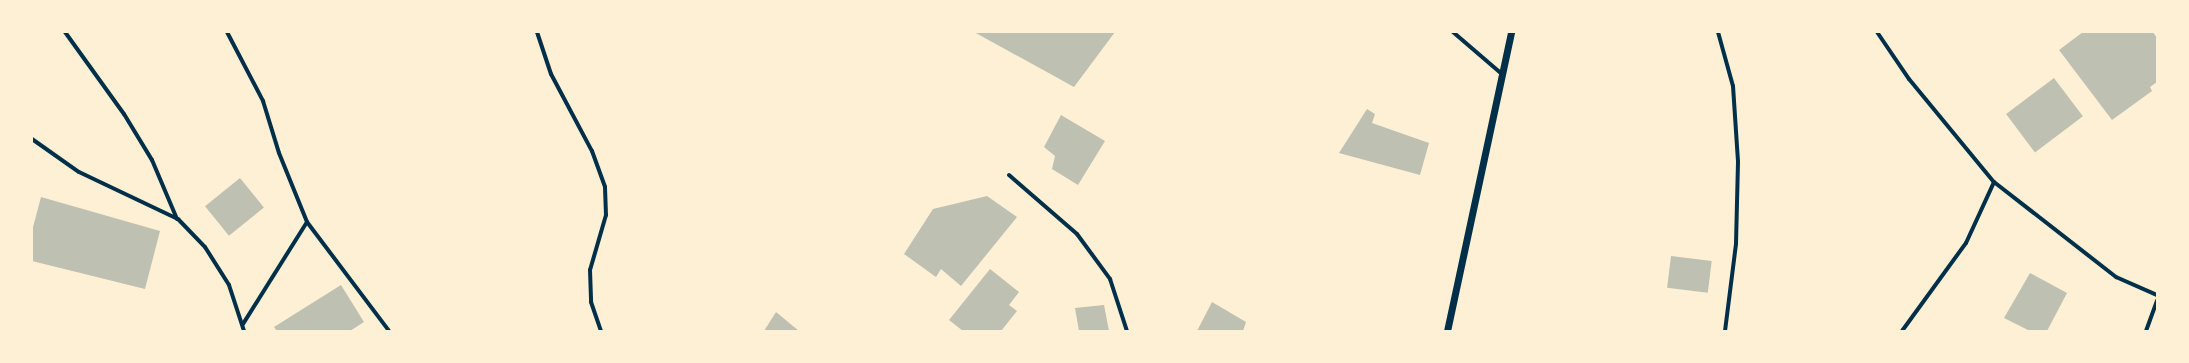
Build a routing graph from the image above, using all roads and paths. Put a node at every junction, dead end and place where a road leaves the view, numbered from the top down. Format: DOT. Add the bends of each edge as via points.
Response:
graph roads {
  1 [pos="65,32"];
  2 [pos="227,32"];
  3 [pos="537,32"];
  4 [pos="1453,32"];
  5 [pos="1511,32"];
  6 [pos="1718,32"];
  7 [pos="1877,32"];
  8 [pos="1503,75"];
  9 [pos="32,139"];
  10 [pos="1008,175"];
  11 [pos="1994,182"];
  12 [pos="178,219"];
  13 [pos="307,222"];
  14 [pos="2157,294"];
  15 [pos="2157,301"];
  16 [pos="243,324"];
  17 [pos="244,331"];
  18 [pos="389,331"];
  19 [pos="601,331"];
  20 [pos="1127,331"];
  21 [pos="1447,331"];
  22 [pos="1725,331"];
  23 [pos="1902,331"];
  24 [pos="2146,331"];
  1 -- 12 [label="street" via="140,140"];
  2 -- 13 [label="street" via="263,101 279,153"];
  3 -- 19 [label="street" via="552,74 592,151 605,187 606,216 590,270 591,302"];
  4 -- 8 [label="street"];
  5 -- 8 [label="street"];
  6 -- 22 [label="street" via="1733,86 1738,162 1736,244"];
  7 -- 11 [label="street" via="1909,79"];
  8 -- 21 [label="street"];
  9 -- 12 [label="street" via="79,172"];
  10 -- 20 [label="street" via="1077,234 1110,279"];
  11 -- 14 [label="street" via="2116,277"];
  11 -- 23 [label="street" via="1966,243"];
  12 -- 16 [label="street" via="205,247 229,285"];
  13 -- 16 [label="street"];
  13 -- 18 [label="street"];
  15 -- 24 [label="street"];
  16 -- 17 [label="street"];
}
